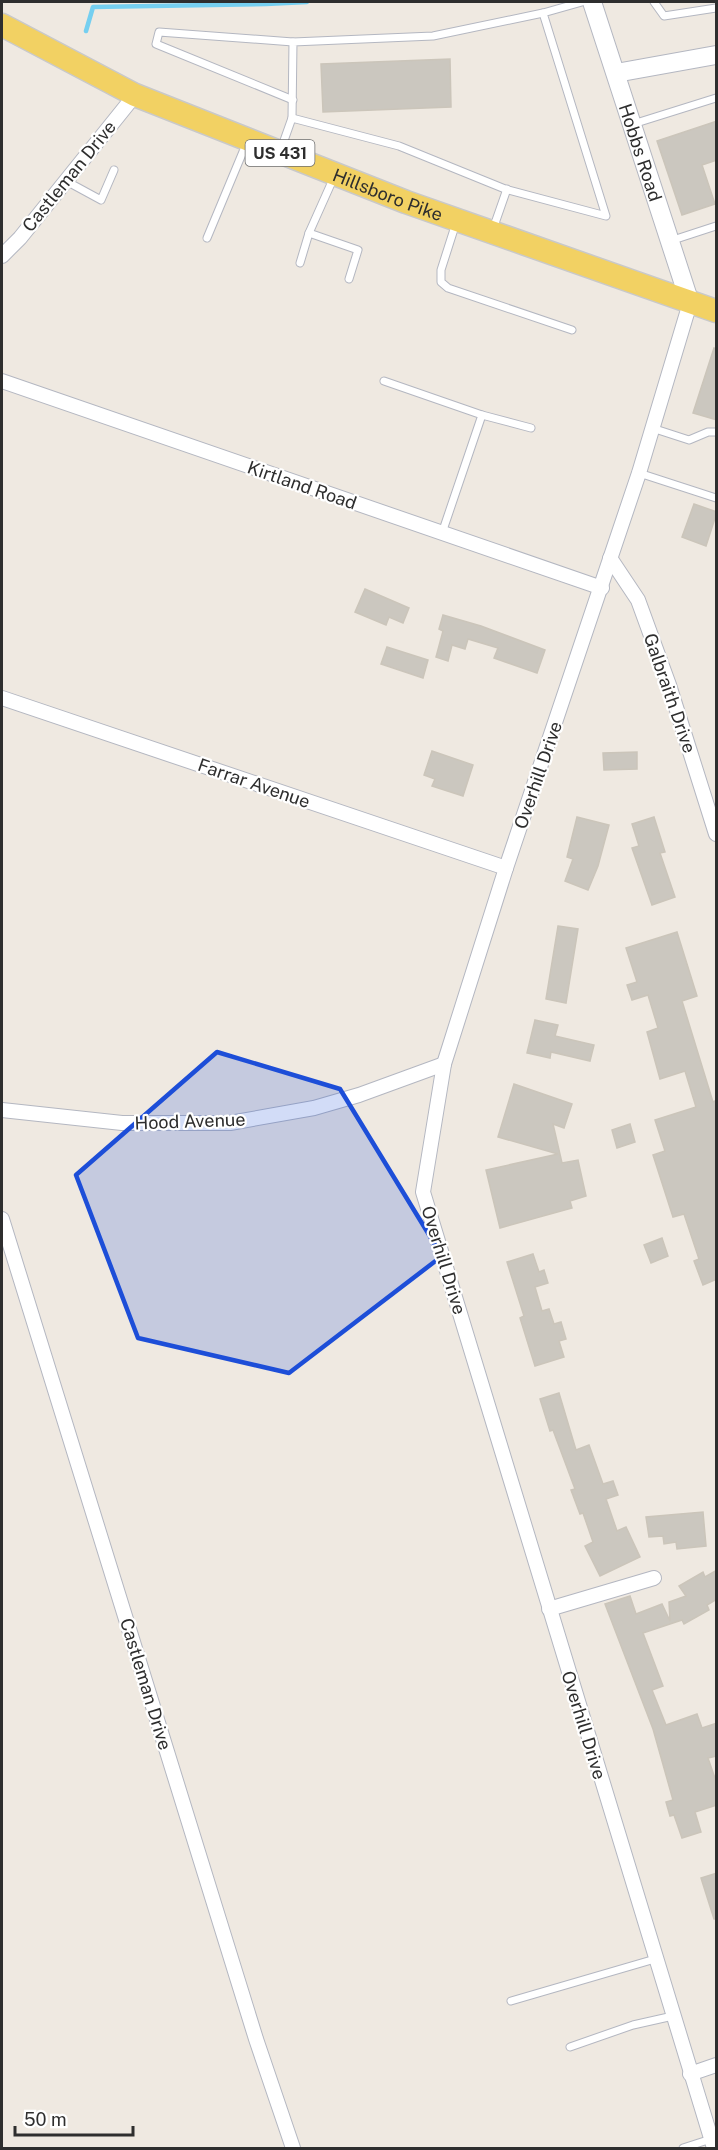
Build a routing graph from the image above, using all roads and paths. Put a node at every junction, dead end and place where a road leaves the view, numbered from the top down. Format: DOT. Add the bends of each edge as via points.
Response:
graph roads {
  1 [pos="582,2"];
  2 [pos="592,2"];
  3 [pos="654,2"];
  4 [pos="717,8"];
  5 [pos="543,13"];
  6 [pos="2,25"];
  7 [pos="293,42"];
  8 [pos="717,55"];
  9 [pos="616,73"];
  10 [pos="135,95"];
  11 [pos="717,98"];
  12 [pos="293,100"];
  13 [pos="292,118"];
  14 [pos="633,124"];
  15 [pos="248,140"];
  16 [pos="280,152"];
  17 [pos="114,170"];
  18 [pos="335,174"];
  19 [pos="66,181"];
  20 [pos="507,189"];
  21 [pos="457,220"];
  22 [pos="717,226"];
  23 [pos="309,233"];
  24 [pos="492,233"];
  25 [pos="207,238"];
  26 [pos="670,241"];
  27 [pos="2,256"];
  28 [pos="300,263"];
  29 [pos="349,279"];
  30 [pos="690,303"];
  31 [pos="717,311"];
  32 [pos="572,330"];
  33 [pos="2,381"];
  34 [pos="384,381"];
  35 [pos="482,415"];
  36 [pos="531,428"];
  37 [pos="652,428"];
  38 [pos="717,432"];
  39 [pos="639,473"];
  40 [pos="717,498"];
  41 [pos="442,533"];
  42 [pos="610,558"];
  43 [pos="602,588"];
  44 [pos="2,698"];
  45 [pos="717,834"];
  46 [pos="506,868"];
  47 [pos="444,1064"];
  48 [pos="2,1110"];
  49 [pos="2,1219"];
  50 [pos="654,1578"];
  51 [pos="549,1609"];
  52 [pos="655,1959"];
  53 [pos="511,2001"];
  54 [pos="673,2016"];
  55 [pos="570,2047"];
  56 [pos="717,2065"];
  57 [pos="690,2073"];
  58 [pos="712,2144"];
  59 [pos="293,2148"];
  60 [pos="683,2148"];
  1 -- 5 [label="lane"];
  2 -- 9 [label="street, Hobbs Road"];
  3 -- 4 [label="lane" via="664,16"];
  5 -- 7 [label="lane" via="433,36"];
  5 -- 20 [label="lane" via="606,216"];
  6 -- 10 [label="main road, Hillsboro Pike / US 431"];
  7 -- 12 [label="lane"];
  7 -- 12 [label="lane" via="159,32 156,44"];
  8 -- 9 [label="street"];
  9 -- 14 [label="street, Hobbs Road"];
  10 -- 15 [label="main road, Hillsboro Pike / US 431"];
  10 -- 19 [label="street, Castleman Drive"];
  11 -- 14 [label="lane"];
  12 -- 13 [label="lane"];
  13 -- 16 [label="lane"];
  13 -- 20 [label="lane" via="399,146"];
  14 -- 26 [label="street, Hobbs Road"];
  15 -- 16 [label="main road, Hillsboro Pike / US 431"];
  15 -- 25 [label="lane"];
  16 -- 18 [label="main road, Hillsboro Pike / US 431"];
  17 -- 19 [label="lane" via="101,200"];
  18 -- 21 [label="main road, Hillsboro Pike / US 431"];
  18 -- 23 [label="lane"];
  19 -- 27 [label="street, Castleman Drive"];
  20 -- 24 [label="lane"];
  21 -- 24 [label="main road, Hillsboro Pike / US 431"];
  21 -- 32 [label="lane" via="441,282 448,288"];
  22 -- 26 [label="lane"];
  23 -- 28 [label="lane"];
  23 -- 29 [label="lane" via="358,250"];
  24 -- 30 [label="main road, Hillsboro Pike / US 431"];
  26 -- 30 [label="street, Hobbs Road"];
  30 -- 31 [label="main road, Hillsboro Pike / US 431"];
  30 -- 37 [label="street, Overhill Drive"];
  33 -- 41 [label="street, Kirtland Road"];
  34 -- 35 [label="lane"];
  35 -- 36 [label="lane"];
  35 -- 41 [label="lane"];
  37 -- 38 [label="lane" via="689,440"];
  37 -- 39 [label="street, Overhill Drive"];
  39 -- 40 [label="lane"];
  39 -- 42 [label="street, Overhill Drive"];
  41 -- 43 [label="street, Kirtland Road"];
  42 -- 43 [label="street, Overhill Drive"];
  42 -- 45 [label="street, Galbraith Drive" via="638,600"];
  43 -- 46 [label="street, Overhill Drive"];
  44 -- 46 [label="street, Farrar Avenue"];
  46 -- 47 [label="street, Overhill Drive"];
  47 -- 48 [label="street, Hood Avenue" via="314,1108 230,1123 122,1123"];
  47 -- 51 [label="street, Overhill Drive" via="423,1192"];
  49 -- 59 [label="street, Castleman Drive"];
  50 -- 51 [label="street"];
  51 -- 52 [label="street, Overhill Drive"];
  52 -- 53 [label="lane"];
  52 -- 54 [label="street, Overhill Drive"];
  54 -- 55 [label="lane"];
  54 -- 57 [label="street, Overhill Drive"];
  56 -- 57 [label="street"];
  57 -- 58 [label="street, Overhill Drive"];
  58 -- 60 [label="lane"];
}
